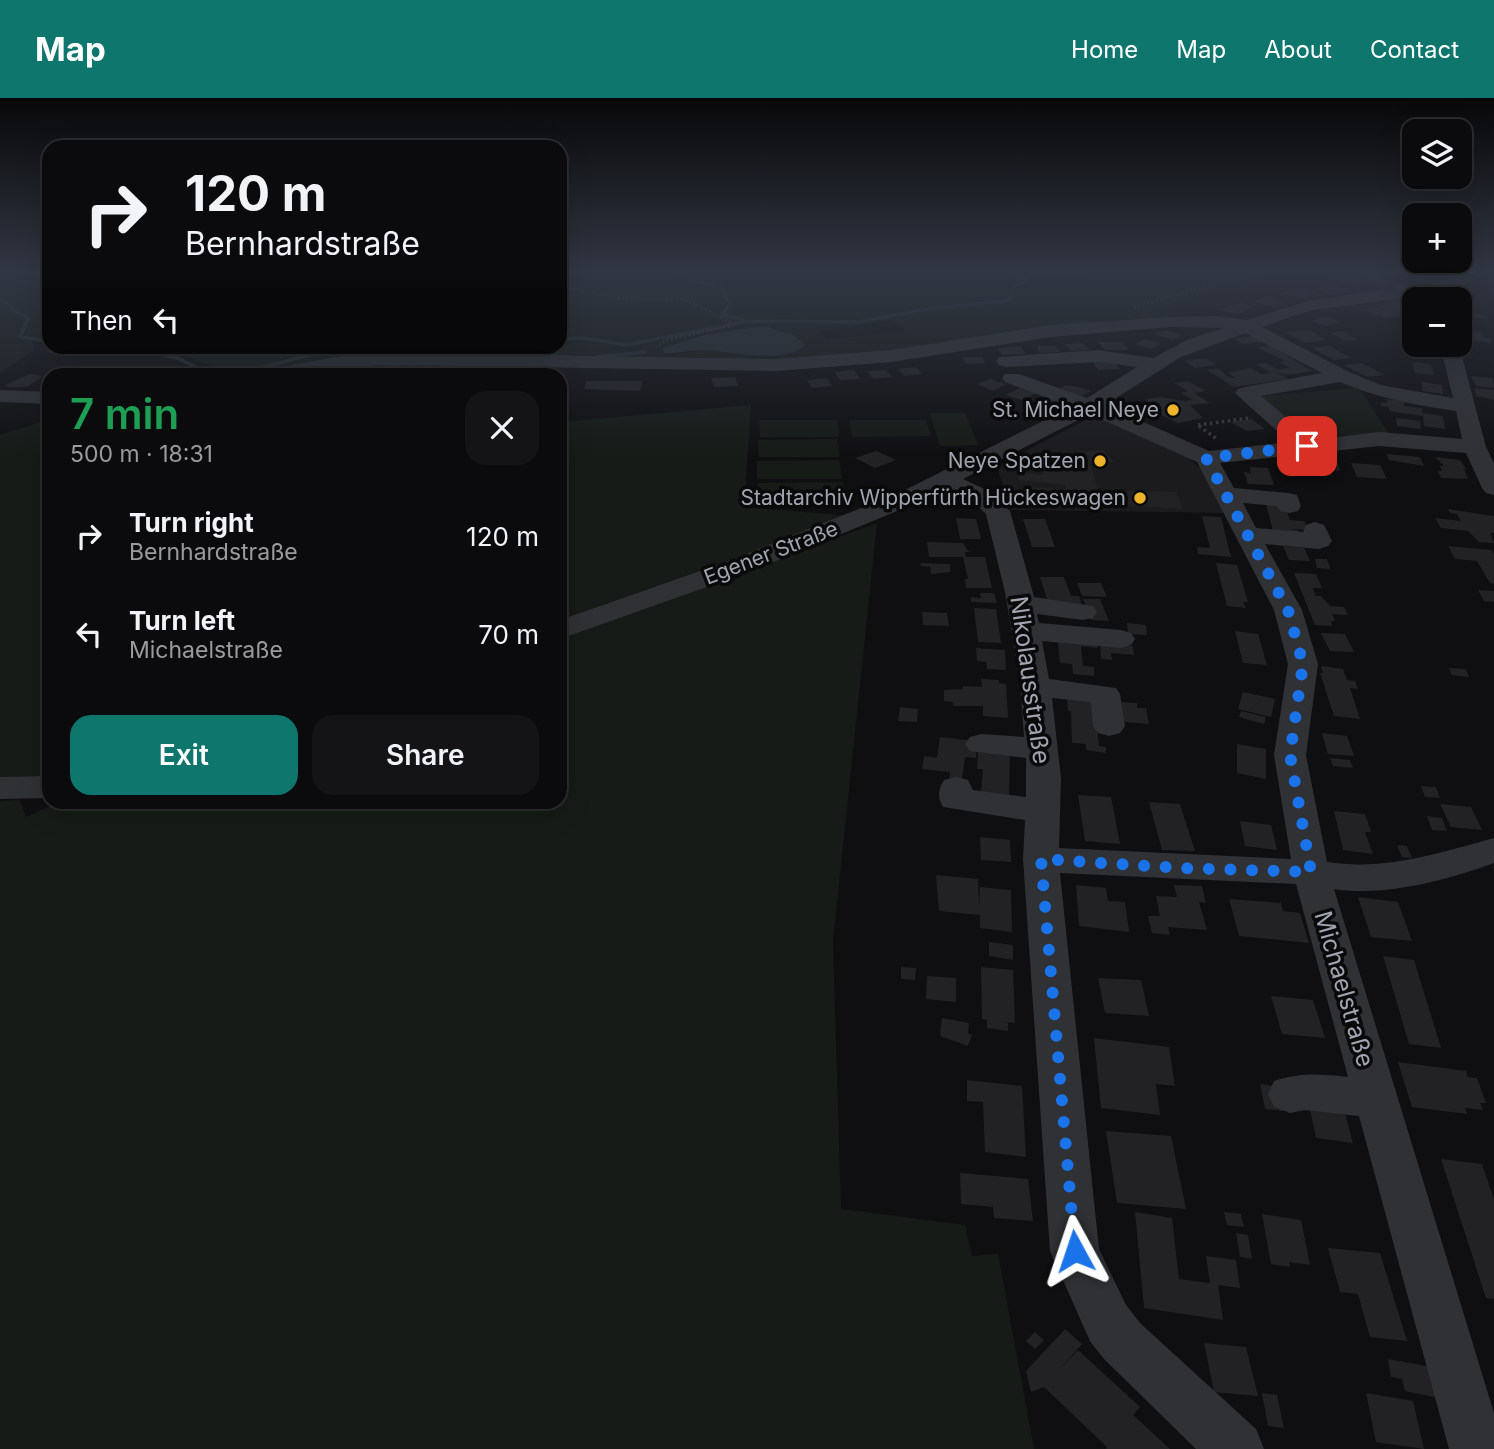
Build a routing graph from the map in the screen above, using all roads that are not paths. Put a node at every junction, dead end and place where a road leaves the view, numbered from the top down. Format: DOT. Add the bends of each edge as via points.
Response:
graph roads {
  1 [pos="1038,333"];
  2 [pos="1223,333"];
  3 [pos="1259,333"];
  4 [pos="928,350"];
  5 [pos="1453,357"];
  6 [pos="1157,364"];
  7 [pos="309,368"];
  8 [pos="652,368"];
  9 [pos="769,372"];
  10 [pos="743,373"];
  11 [pos="1342,376"];
  12 [pos="0,396"];
  13 [pos="42,398"];
  14 [pos="1090,406"];
  15 [pos="1465,406"];
  16 [pos="1202,442"];
  17 [pos="1307,446"];
  18 [pos="1483,453"];
  19 [pos="946,480"];
  20 [pos="1494,488"];
  21 [pos="1228,495"];
  22 [pos="1289,506"];
  23 [pos="1252,539"];
  24 [pos="1318,542"];
  25 [pos="1083,612"];
  26 [pos="1023,617"];
  27 [pos="567,627"];
  28 [pos="1121,639"];
  29 [pos="1036,687"];
  30 [pos="1109,726"];
  31 [pos="981,744"];
  32 [pos="1032,756"];
  33 [pos="42,787"];
  34 [pos="0,788"];
  35 [pos="956,788"];
  36 [pos="1042,811"];
  37 [pos="1494,850"];
  38 [pos="1041,859"];
  39 [pos="1311,872"];
  40 [pos="1290,1094"];
  41 [pos="1376,1099"];
  42 [pos="1237,1449"];
  43 [pos="1477,1449"];
  1 -- 4 [label="street"];
  2 -- 6 [label="street, Egener Straße" via="1174,352"];
  3 -- 11 [label="street"];
  4 -- 8 [label="street" via="776,365"];
  4 -- 9 [label="street" via="917,360"];
  5 -- 15 [label="street"];
  6 -- 14 [label="street, Egener Straße"];
  6 -- 14 [label="street" via="1098,356 1009,370"];
  7 -- 8 [label="street" via="392,359"];
  8 -- 10 [label="street" via="698,379"];
  11 -- 15 [label="street" via="1404,397"];
  11 -- 17 [label="street" via="1245,393"];
  12 -- 13 [label="street"];
  14 -- 16 [label="street"];
  14 -- 19 [label="street, Egener Straße"];
  15 -- 18 [label="street"];
  16 -- 17 [label="street"];
  16 -- 21 [label="street, Michaelstraße"];
  17 -- 18 [label="street" via="1415,440"];
  18 -- 20 [label="street"];
  19 -- 26 [label="street, Nikolausstraße" via="982,497 998,511"];
  19 -- 27 [label="street, Egener Straße" via="833,530"];
  21 -- 22 [label="street" via="1288,500"];
  21 -- 23 [label="street, Michaelstraße"];
  23 -- 24 [label="street" via="1317,547"];
  23 -- 39 [label="street, Michaelstraße" via="1288,610 1303,664 1290,755"];
  25 -- 26 [label="street"];
  26 -- 28 [label="street"];
  26 -- 29 [label="street, Nikolausstraße"];
  29 -- 30 [label="street" via="1105,694"];
  29 -- 32 [label="street, Nikolausstraße"];
  31 -- 32 [label="street"];
  32 -- 36 [label="street, Nikolausstraße"];
  33 -- 34 [label="street"];
  35 -- 36 [label="street" via="955,799"];
  36 -- 38 [label="street, Nikolausstraße"];
  37 -- 39 [label="street" via="1402,874 1347,878"];
  38 -- 39 [label="street"];
  38 -- 42 [label="street, Nikolausstraße" via="1075,1251 1108,1323"];
  39 -- 41 [label="street, Michaelstraße"];
  40 -- 41 [label="street" via="1306,1091"];
  41 -- 43 [label="street, Michaelstraße"];
}
